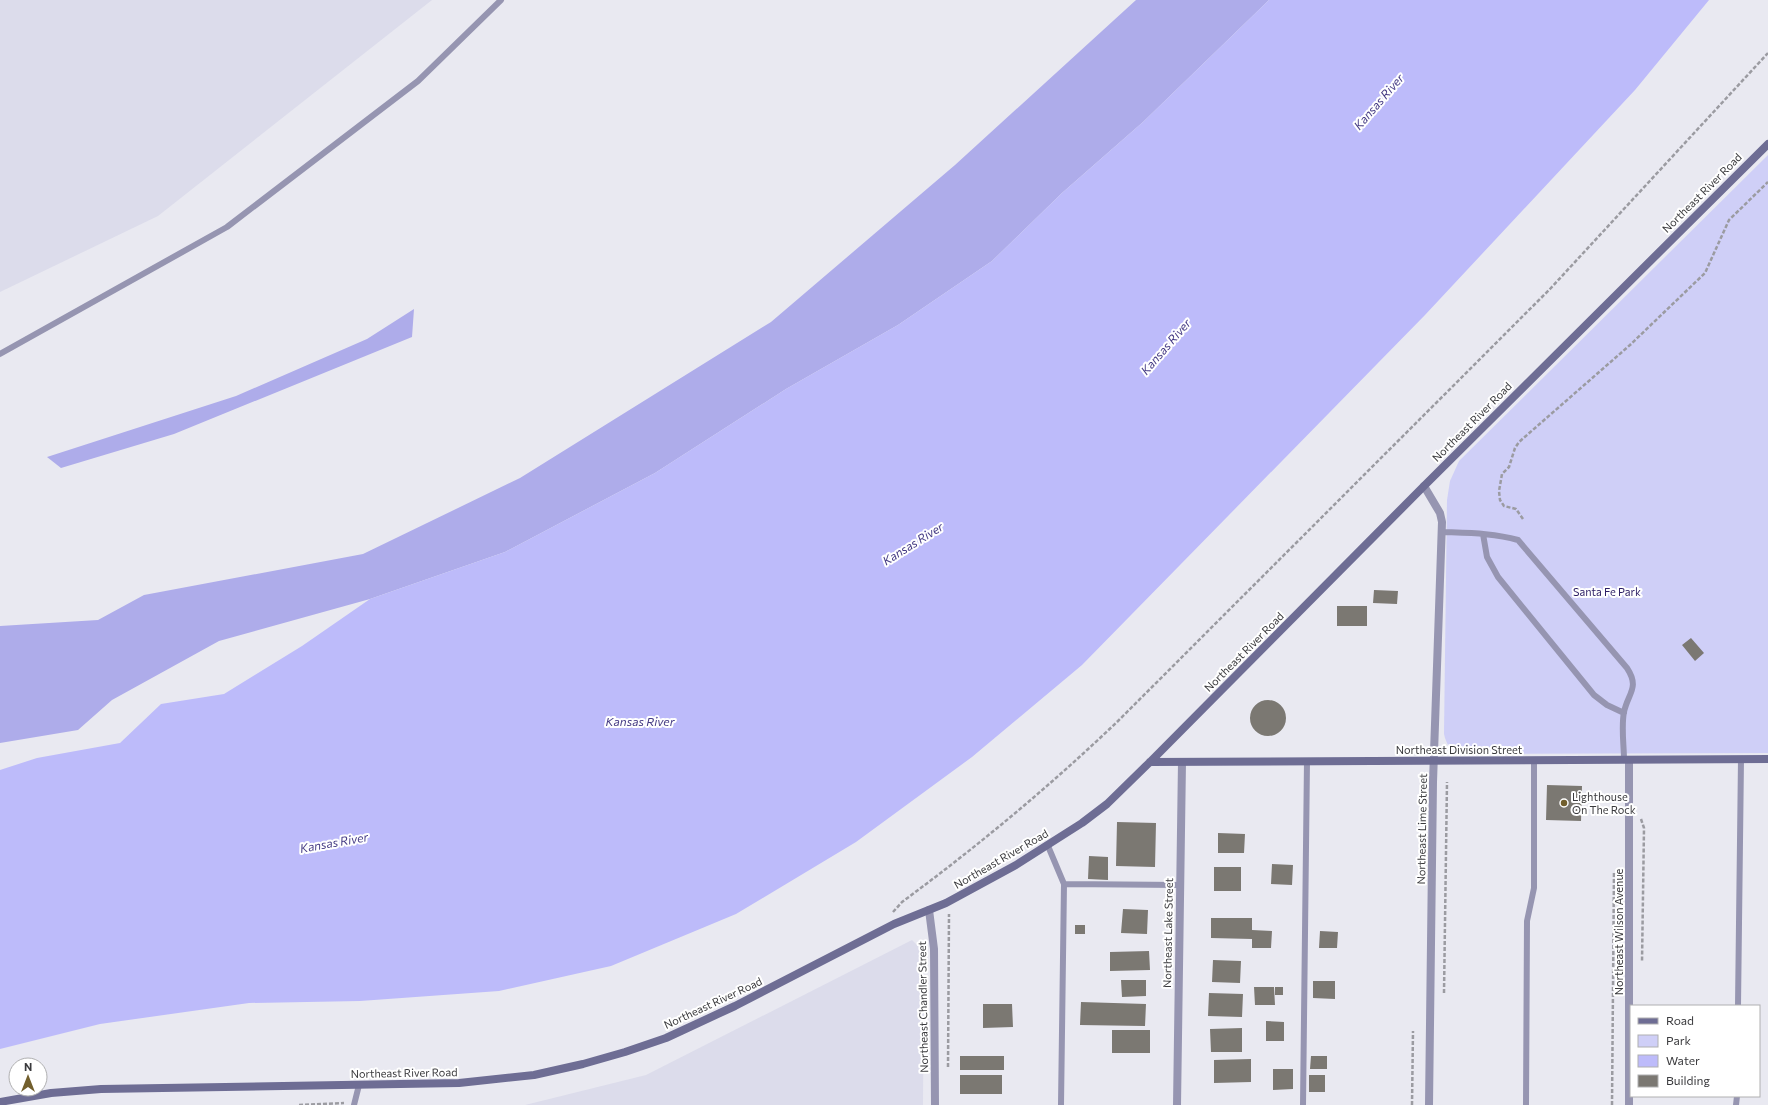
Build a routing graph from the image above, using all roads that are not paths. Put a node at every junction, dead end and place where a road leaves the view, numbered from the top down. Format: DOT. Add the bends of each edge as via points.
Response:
graph roads {
  1 [pos="501,0"];
  2 [pos="1768,144"];
  3 [pos="0,354"];
  4 [pos="1424,486"];
  5 [pos="1442,532"];
  6 [pos="1482,534"];
  7 [pos="1624,713"];
  8 [pos="1741,759"];
  9 [pos="1768,759"];
  10 [pos="1534,760"];
  11 [pos="1626,760"];
  12 [pos="1307,761"];
  13 [pos="1434,761"];
  14 [pos="1150,762"];
  15 [pos="1182,762"];
  16 [pos="1048,846"];
  17 [pos="1064,884"];
  18 [pos="1180,885"];
  19 [pos="929,910"];
  20 [pos="1738,1005"];
  21 [pos="360,1085"];
  22 [pos="0,1102"];
  23 [pos="354,1104"];
  24 [pos="935,1105"];
  25 [pos="1060,1105"];
  26 [pos="1177,1105"];
  27 [pos="1303,1105"];
  28 [pos="1430,1105"];
  29 [pos="1526,1105"];
  30 [pos="1629,1105"];
  1 -- 3 [label="lane" via="418,82 228,228"];
  2 -- 4 [label="street, Northeast River Road"];
  4 -- 5 [label="street, Northeast Lime Street" via="1440,513"];
  4 -- 14 [label="street, Northeast River Road"];
  5 -- 6 [label="lane"];
  5 -- 13 [label="street, Northeast Lime Street"];
  6 -- 7 [label="lane" via="1487,557 1498,577 1594,695 1607,706"];
  6 -- 7 [label="lane" via="1518,540 1627,668 1634,683"];
  7 -- 11 [label="lane"];
  8 -- 9 [label="street, Northeast Division Street"];
  8 -- 11 [label="street, Northeast Division Street"];
  8 -- 20 [label="lane"];
  10 -- 11 [label="street, Northeast Division Street"];
  10 -- 13 [label="street, Northeast Division Street"];
  10 -- 29 [label="lane" via="1534,888 1528,921"];
  11 -- 30 [label="street, Northeast Wilson Avenue"];
  12 -- 13 [label="street, Northeast Division Street"];
  12 -- 15 [label="street, Northeast Division Street"];
  12 -- 27 [label="lane"];
  13 -- 28 [label="street, Northeast Lime Street"];
  14 -- 15 [label="street, Northeast Division Street"];
  14 -- 16 [label="street, Northeast River Road" via="1107,804"];
  15 -- 18 [label="street, Northeast Lake Street"];
  16 -- 17 [label="lane"];
  16 -- 19 [label="street, Northeast River Road"];
  17 -- 18 [label="lane"];
  17 -- 25 [label="lane"];
  18 -- 26 [label="street, Northeast Lake Street"];
  19 -- 21 [label="street, Northeast River Road" via="894,924 735,1006 666,1038 625,1052 583,1064 498,1080"];
  19 -- 24 [label="street, Northeast Chandler Street" via="934,949"];
  21 -- 22 [label="street, Northeast River Road" via="101,1089 51,1093"];
  21 -- 23 [label="lane"];
}
